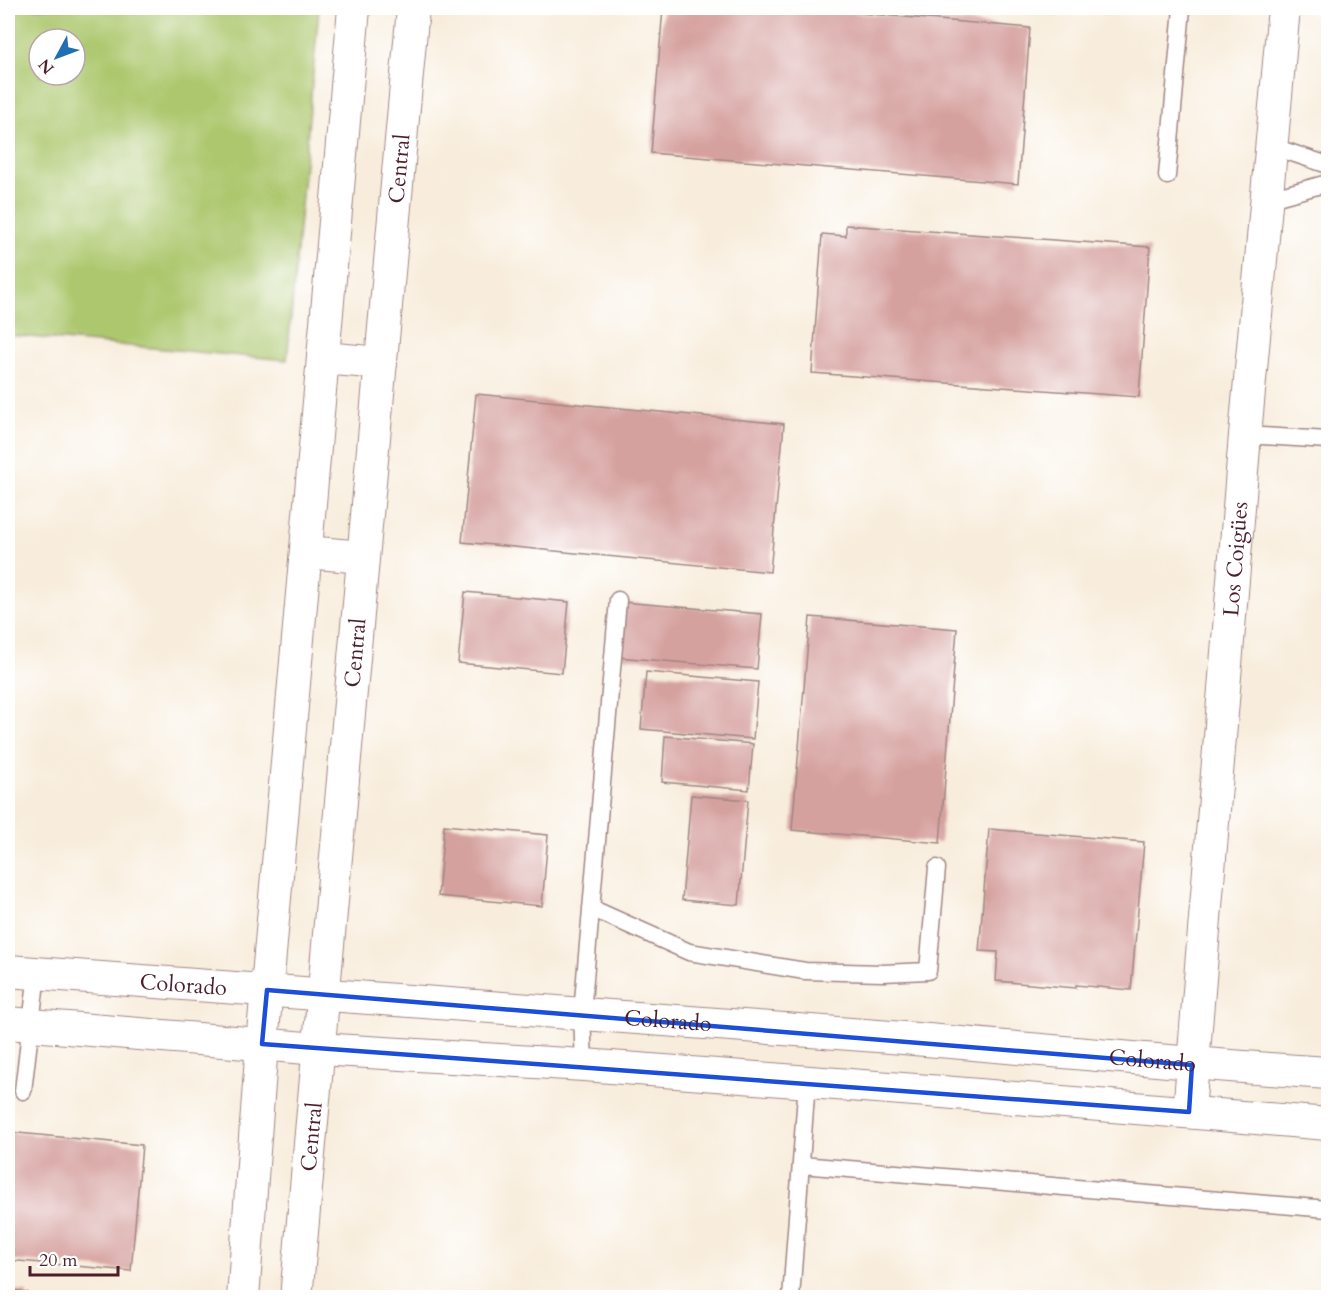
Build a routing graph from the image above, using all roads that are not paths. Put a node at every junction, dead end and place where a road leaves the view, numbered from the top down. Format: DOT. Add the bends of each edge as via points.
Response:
graph roads {
  1 [pos="354,8"];
  2 [pos="413,8"];
  3 [pos="1182,8"];
  4 [pos="1284,8"];
  5 [pos="1271,146"];
  6 [pos="1329,165"];
  7 [pos="1167,176"];
  8 [pos="1329,183"];
  9 [pos="1266,200"];
  10 [pos="323,358"];
  11 [pos="381,363"];
  12 [pos="1245,435"];
  13 [pos="1329,440"];
  14 [pos="306,552"];
  15 [pos="363,557"];
  16 [pos="618,600"];
  17 [pos="937,868"];
  18 [pos="591,908"];
  19 [pos="22,972"];
  20 [pos="267,990"];
  21 [pos="324,994"];
  22 [pos="582,1013"];
  23 [pos="19,1024"];
  24 [pos="262,1044"];
  25 [pos="974,1044"];
  26 [pos="318,1049"];
  27 [pos="584,1065"];
  28 [pos="1192,1065"];
  29 [pos="1329,1074"];
  30 [pos="807,1082"];
  31 [pos="23,1091"];
  32 [pos="971,1094"];
  33 [pos="1189,1112"];
  34 [pos="1329,1124"];
  35 [pos="801,1165"];
  36 [pos="1329,1209"];
  37 [pos="243,1298"];
  38 [pos="296,1298"];
  39 [pos="791,1298"];
  1 -- 10 [label="street"];
  2 -- 11 [label="street, Central"];
  3 -- 7 [label="lane"];
  4 -- 5 [label="street, Los Coigües"];
  5 -- 6 [label="lane"];
  5 -- 9 [label="street, Los Coigües"];
  8 -- 9 [label="lane"];
  9 -- 12 [label="street, Los Coigües"];
  10 -- 11 [label="street"];
  10 -- 14 [label="street"];
  11 -- 15 [label="street, Central"];
  12 -- 13 [label="lane"];
  12 -- 28 [label="street, Los Coigües"];
  14 -- 15 [label="street"];
  14 -- 20 [label="street"];
  15 -- 21 [label="street, Central"];
  16 -- 18 [label="lane"];
  17 -- 18 [label="lane" via="928,971 805,971 699,954"];
  18 -- 22 [label="lane"];
  19 -- 20 [label="street, Colorado"];
  19 -- 23 [label="lane"];
  20 -- 21 [label="street, Colorado"];
  20 -- 24 [label="street"];
  21 -- 22 [label="street, Colorado"];
  21 -- 26 [label="street, Central"];
  22 -- 25 [label="street, Colorado"];
  22 -- 27 [label="lane"];
  23 -- 24 [label="street"];
  23 -- 31 [label="lane"];
  24 -- 26 [label="street"];
  24 -- 37 [label="street"];
  25 -- 28 [label="street, Colorado"];
  25 -- 32 [label="street"];
  26 -- 27 [label="street"];
  26 -- 38 [label="street, Central"];
  27 -- 30 [label="street"];
  28 -- 29 [label="street, Colorado"];
  28 -- 33 [label="street, Los Coigües"];
  30 -- 32 [label="street"];
  30 -- 35 [label="lane"];
  32 -- 33 [label="street"];
  33 -- 34 [label="street"];
  35 -- 36 [label="lane"];
  35 -- 39 [label="lane"];
}
